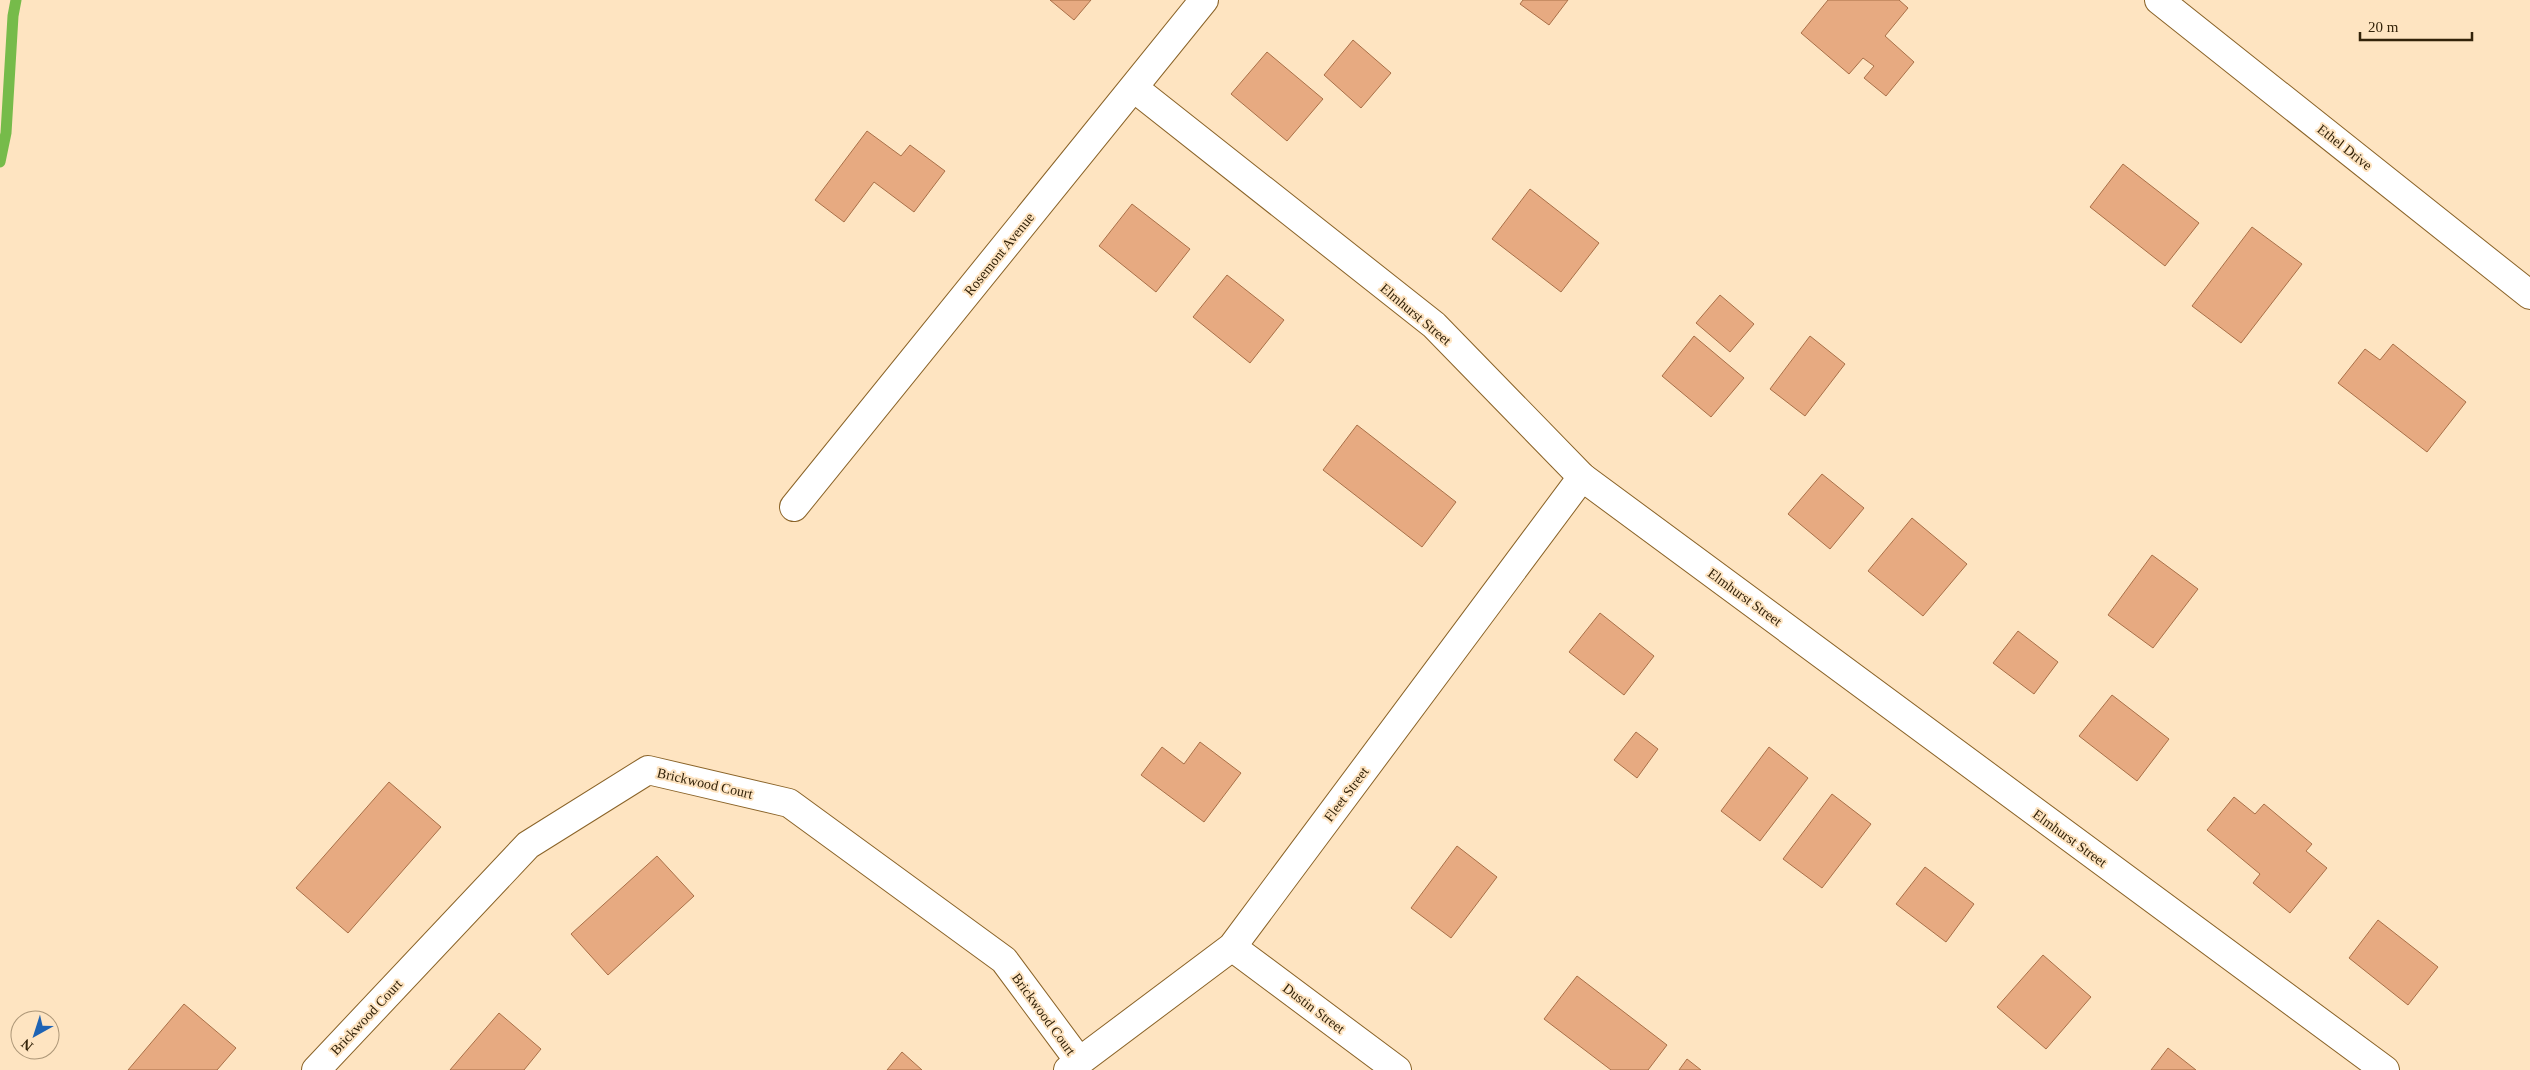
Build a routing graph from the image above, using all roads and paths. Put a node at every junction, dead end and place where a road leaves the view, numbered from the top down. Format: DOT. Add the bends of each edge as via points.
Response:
graph roads {
  1 [pos="1204,0"];
  2 [pos="2159,0"];
  3 [pos="1134,88"];
  4 [pos="2530,295"];
  5 [pos="1582,477"];
  6 [pos="794,507"];
  7 [pos="1232,946"];
  8 [pos="1073,1066"];
  9 [pos="316,1070"];
  10 [pos="1397,1070"];
  11 [pos="2385,1070"];
  1 -- 3 [label="street, Rosemont Avenue"];
  2 -- 4 [label="street, Ethel Drive"];
  3 -- 5 [label="street, Elmhurst Street" via="1434,325"];
  3 -- 6 [label="street, Rosemont Avenue"];
  5 -- 7 [label="street, Fleet Street"];
  5 -- 11 [label="street, Elmhurst Street"];
  7 -- 8 [label="street, Fleet Street"];
  7 -- 10 [label="street, Dustin Street"];
  8 -- 9 [label="street, Brickwood Court" via="1004,960 789,803 648,770 528,845"];
}
